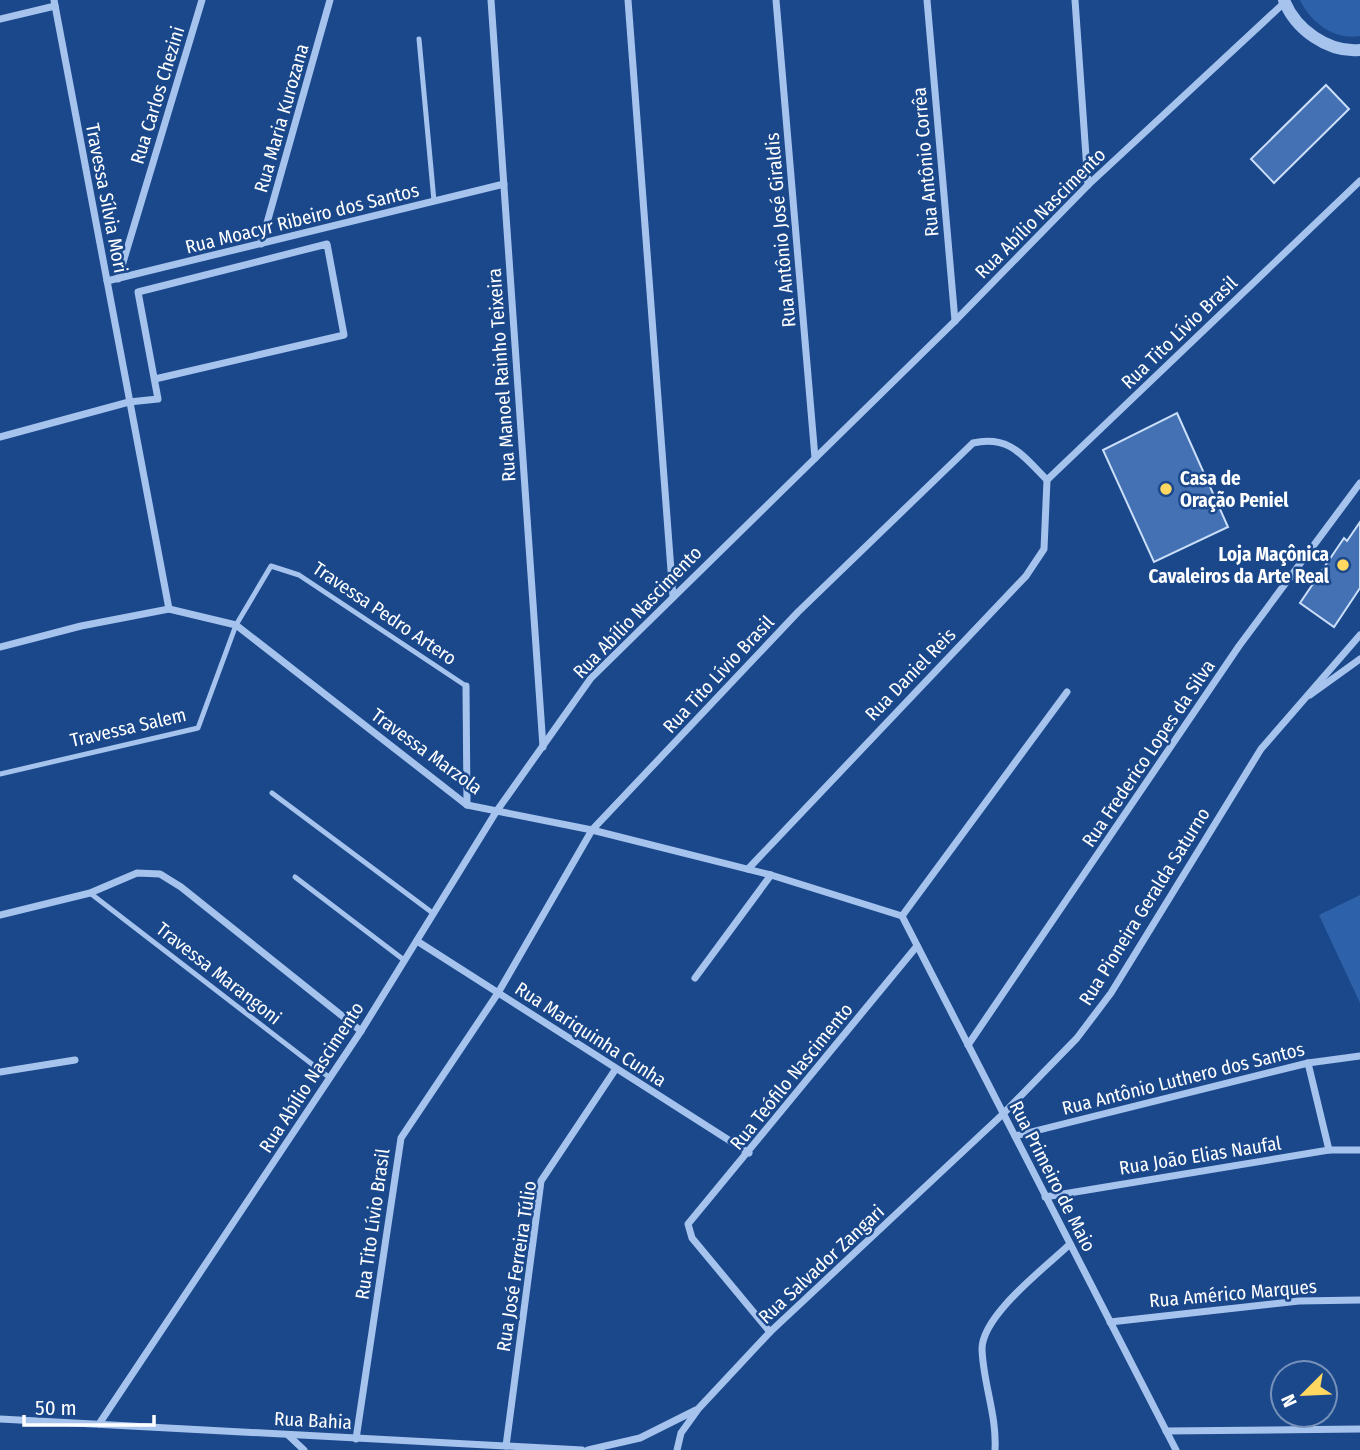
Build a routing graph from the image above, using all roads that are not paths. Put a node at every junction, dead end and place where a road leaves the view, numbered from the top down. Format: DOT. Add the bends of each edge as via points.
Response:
graph roads {
  1 [pos="202,0"];
  2 [pos="330,0"];
  3 [pos="491,0"];
  4 [pos="628,0"];
  5 [pos="776,0"];
  6 [pos="927,0"];
  7 [pos="1075,0"];
  8 [pos="1284,1"];
  9 [pos="54,3"];
  10 [pos="0,19"];
  11 [pos="419,39"];
  12 [pos="1358,53"];
  13 [pos="1360,181"];
  14 [pos="504,184"];
  15 [pos="1088,185"];
  16 [pos="434,201"];
  17 [pos="261,244"];
  18 [pos="118,279"];
  19 [pos="107,281"];
  20 [pos="955,321"];
  21 [pos="155,379"];
  22 [pos="129,402"];
  23 [pos="0,437"];
  24 [pos="815,458"];
  25 [pos="1047,480"];
  26 [pos="1360,484"];
  27 [pos="673,597"];
  28 [pos="169,609"];
  29 [pos="236,625"];
  30 [pos="1360,635"];
  31 [pos="0,647"];
  32 [pos="1360,659"];
  33 [pos="466,686"];
  34 [pos="1067,692"];
  35 [pos="1298,704"];
  36 [pos="543,748"];
  37 [pos="0,774"];
  38 [pos="272,793"];
  39 [pos="467,805"];
  40 [pos="496,812"];
  41 [pos="593,830"];
  42 [pos="748,869"];
  43 [pos="771,875"];
  44 [pos="295,877"];
  45 [pos="90,893"];
  46 [pos="434,914"];
  47 [pos="0,915"];
  48 [pos="902,916"];
  49 [pos="417,941"];
  50 [pos="917,946"];
  51 [pos="404,960"];
  52 [pos="695,978"];
  53 [pos="498,993"];
  54 [pos="361,1031"];
  55 [pos="968,1045"];
  56 [pos="1360,1056"];
  57 [pos="75,1060"];
  58 [pos="1308,1063"];
  59 [pos="615,1069"];
  60 [pos="0,1072"];
  61 [pos="330,1078"];
  62 [pos="1003,1114"];
  63 [pos="1015,1136"];
  64 [pos="1329,1150"];
  65 [pos="1360,1150"];
  66 [pos="749,1153"];
  67 [pos="1045,1197"];
  68 [pos="1070,1244"];
  69 [pos="1360,1300"];
  70 [pos="1110,1322"];
  71 [pos="770,1332"];
  72 [pos="699,1408"];
  73 [pos="0,1419"];
  74 [pos="99,1424"];
  75 [pos="1360,1429"];
  76 [pos="1166,1431"];
  77 [pos="288,1435"];
  78 [pos="356,1439"];
  79 [pos="506,1446"];
  80 [pos="304,1450"];
  81 [pos="582,1450"];
  82 [pos="588,1450"];
  83 [pos="677,1450"];
  84 [pos="995,1450"];
  85 [pos="1176,1450"];
  1 -- 18 [label="street, Rua Carlos Chezini"];
  2 -- 17 [label="street, Rua Maria Kurozana"];
  3 -- 14 [label="street, Rua Manoel Rainho Teixeira"];
  4 -- 27 [label="street"];
  5 -- 24 [label="street, Rua Antônio José Giraldis"];
  6 -- 20 [label="street, Rua Antônio Corrêa"];
  7 -- 15 [label="street"];
  8 -- 12 [label="street" via="1301,28 1327,45"];
  8 -- 15 [label="street, Rua Abílio Nascimento"];
  9 -- 10 [label="street"];
  9 -- 19 [label="street, Travessa Sílvia Mori"];
  11 -- 16 [label="lane"];
  13 -- 25 [label="street, Rua Tito Lívio Brasil"];
  14 -- 16 [label="street, Rua Moacyr Ribeiro dos Santos"];
  14 -- 36 [label="street, Rua Manoel Rainho Teixeira"];
  15 -- 20 [label="street, Rua Abílio Nascimento"];
  16 -- 17 [label="street, Rua Moacyr Ribeiro dos Santos"];
  17 -- 18 [label="street, Rua Moacyr Ribeiro dos Santos"];
  18 -- 19 [label="street, Rua Moacyr Ribeiro dos Santos"];
  19 -- 22 [label="street, Travessa Sílvia Mori"];
  20 -- 24 [label="street, Rua Abílio Nascimento"];
  21 -- 21 [label="street" via="138,292 327,244 344,335"];
  21 -- 22 [label="street" via="158,399"];
  22 -- 23 [label="street"];
  22 -- 28 [label="street, Travessa Sílvia Mori"];
  24 -- 27 [label="street, Rua Abílio Nascimento"];
  25 -- 41 [label="street, Rua Tito Lívio Brasil" via="1009,446 994,439 974,443 798,612"];
  25 -- 42 [label="street, Rua Daniel Reis" via="1044,550 1026,576"];
  26 -- 55 [label="street, Rua Frederico Lopes da Silva" via="1239,646"];
  27 -- 36 [label="street, Rua Abílio Nascimento" via="591,678"];
  28 -- 29 [label="street, Travessa Marzola"];
  28 -- 31 [label="street, Travessa Marzola"];
  29 -- 33 [label="lane, Travessa Pedro Artero" via="271,566 299,575"];
  29 -- 37 [label="lane, Travessa Salem" via="198,728"];
  29 -- 39 [label="street, Travessa Marzola"];
  30 -- 35 [label="street, Rua Pioneira Geralda Saturno"];
  32 -- 35 [label="street, Rua Pioneira Geralda Saturno"];
  33 -- 39 [label="street"];
  34 -- 48 [label="street"];
  35 -- 62 [label="street, Rua Pioneira Geralda Saturno" via="1261,749 1111,993 1077,1038"];
  36 -- 40 [label="street, Rua Abílio Nascimento"];
  38 -- 46 [label="lane"];
  39 -- 40 [label="street, Travessa Marzola"];
  40 -- 41 [label="street, Travessa Marzola"];
  40 -- 46 [label="street, Rua Abílio Nascimento"];
  41 -- 42 [label="street, Travessa Marzola"];
  41 -- 53 [label="street, Rua Tito Lívio Brasil"];
  42 -- 43 [label="street, Travessa Marzola"];
  43 -- 48 [label="street, Travessa Marzola"];
  43 -- 52 [label="street"];
  44 -- 51 [label="lane"];
  45 -- 47 [label="street"];
  45 -- 54 [label="street" via="138,873 160,874"];
  45 -- 61 [label="lane, Travessa Marangoni"];
  46 -- 49 [label="street, Rua Abílio Nascimento"];
  48 -- 50 [label="street, Rua Primeiro de Maio"];
  49 -- 51 [label="street, Rua Abílio Nascimento"];
  49 -- 53 [label="street, Rua Mariquinha Cunha"];
  50 -- 55 [label="street, Rua Primeiro de Maio"];
  50 -- 66 [label="street, Rua Teófilo Nascimento"];
  51 -- 54 [label="street, Rua Abílio Nascimento"];
  53 -- 59 [label="street, Rua Mariquinha Cunha"];
  53 -- 78 [label="street, Rua Tito Lívio Brasil" via="401,1138"];
  54 -- 61 [label="street, Rua Abílio Nascimento"];
  55 -- 62 [label="street, Rua Primeiro de Maio"];
  56 -- 58 [label="street, Rua Antônio Luthero dos Santos"];
  57 -- 60 [label="street"];
  58 -- 63 [label="street, Rua Antônio Luthero dos Santos"];
  58 -- 64 [label="street"];
  59 -- 66 [label="street, Rua Mariquinha Cunha"];
  59 -- 79 [label="street, Rua José Ferreira Túlio" via="541,1181"];
  61 -- 74 [label="street, Rua Abílio Nascimento"];
  62 -- 63 [label="street, Rua Primeiro de Maio"];
  62 -- 71 [label="street, Rua Salvador Zangari"];
  63 -- 67 [label="street, Rua Primeiro de Maio"];
  64 -- 65 [label="street, Rua João Elias Naufal"];
  64 -- 67 [label="street, Rua João Elias Naufal"];
  66 -- 71 [label="street, Rua Teófilo Nascimento" via="688,1224 692,1238"];
  67 -- 68 [label="street, Rua Primeiro de Maio"];
  68 -- 70 [label="street, Rua Primeiro de Maio"];
  68 -- 84 [label="street" via="989,1327 982,1348 996,1428"];
  69 -- 70 [label="street, Rua Américo Marques" via="1299,1301"];
  70 -- 76 [label="street, Rua Primeiro de Maio"];
  71 -- 72 [label="street, Rua Salvador Zangari"];
  72 -- 82 [label="street" via="640,1438"];
  72 -- 83 [label="street, Rua Salvador Zangari" via="681,1433"];
  73 -- 74 [label="street, Rua Bahia"];
  74 -- 77 [label="street, Rua Bahia"];
  75 -- 76 [label="street"];
  76 -- 85 [label="street, Rua Primeiro de Maio"];
  77 -- 78 [label="street, Rua Bahia"];
  77 -- 80 [label="street"];
  78 -- 79 [label="street, Rua Bahia"];
  79 -- 81 [label="street, Rua Bahia"];
}
